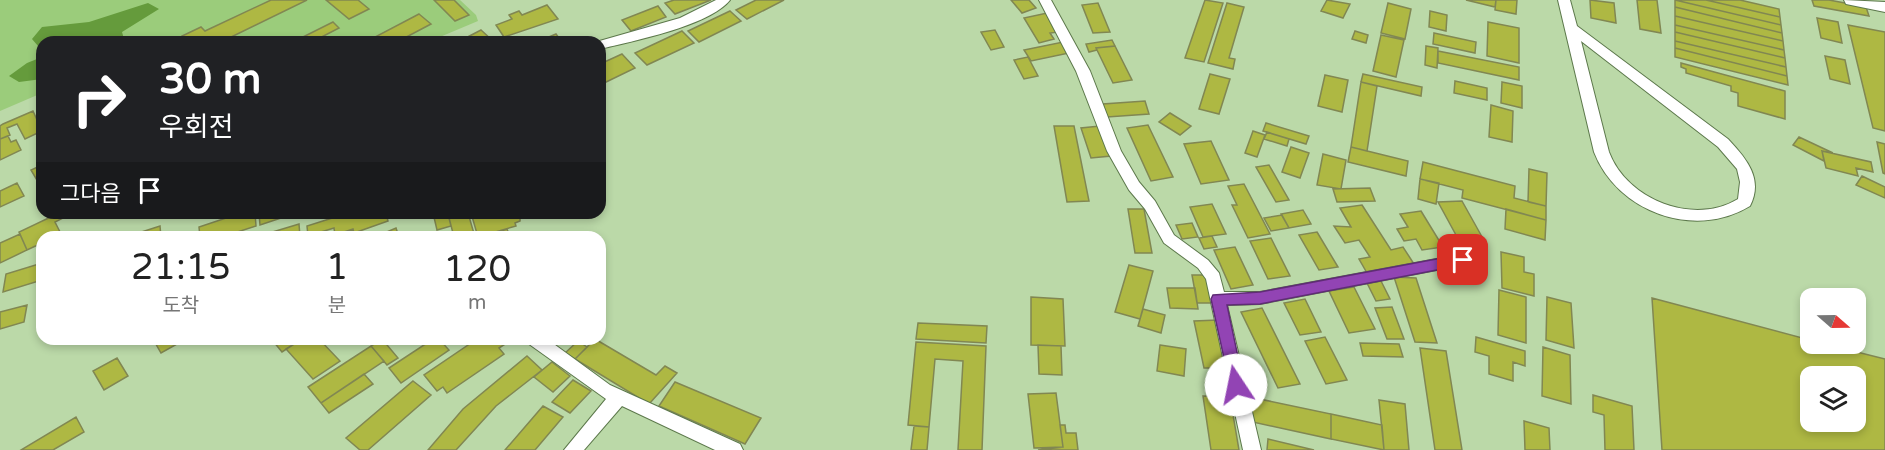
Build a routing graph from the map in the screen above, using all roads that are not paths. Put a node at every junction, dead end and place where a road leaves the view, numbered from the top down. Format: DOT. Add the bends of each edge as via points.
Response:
graph roads {
  1 [pos="724,0"];
  2 [pos="1046,0"];
  3 [pos="1564,0"];
  4 [pos="1852,0"];
  5 [pos="1885,7"];
  6 [pos="1572,28"];
  7 [pos="606,43"];
  8 [pos="1463,260"];
  9 [pos="1218,299"];
  10 [pos="544,345"];
  11 [pos="619,398"];
  12 [pos="573,450"];
  13 [pos="735,450"];
  14 [pos="1252,450"];
  1 -- 7 [label="street" via="671,25"];
  2 -- 9 [label="street" via="1083,71 1114,151 1134,186 1170,239 1208,270"];
  3 -- 6 [label="street"];
  4 -- 5 [label="street"];
  6 -- 6 [label="street" via="1723,142 1742,164 1750,181 1745,202 1728,214 1688,216 1667,211 1629,190 1613,175 1602,150"];
  8 -- 9 [label="street" via="1260,298"];
  9 -- 14 [label="street"];
  10 -- 11 [label="street"];
  11 -- 12 [label="street"];
  11 -- 13 [label="street"];
}
